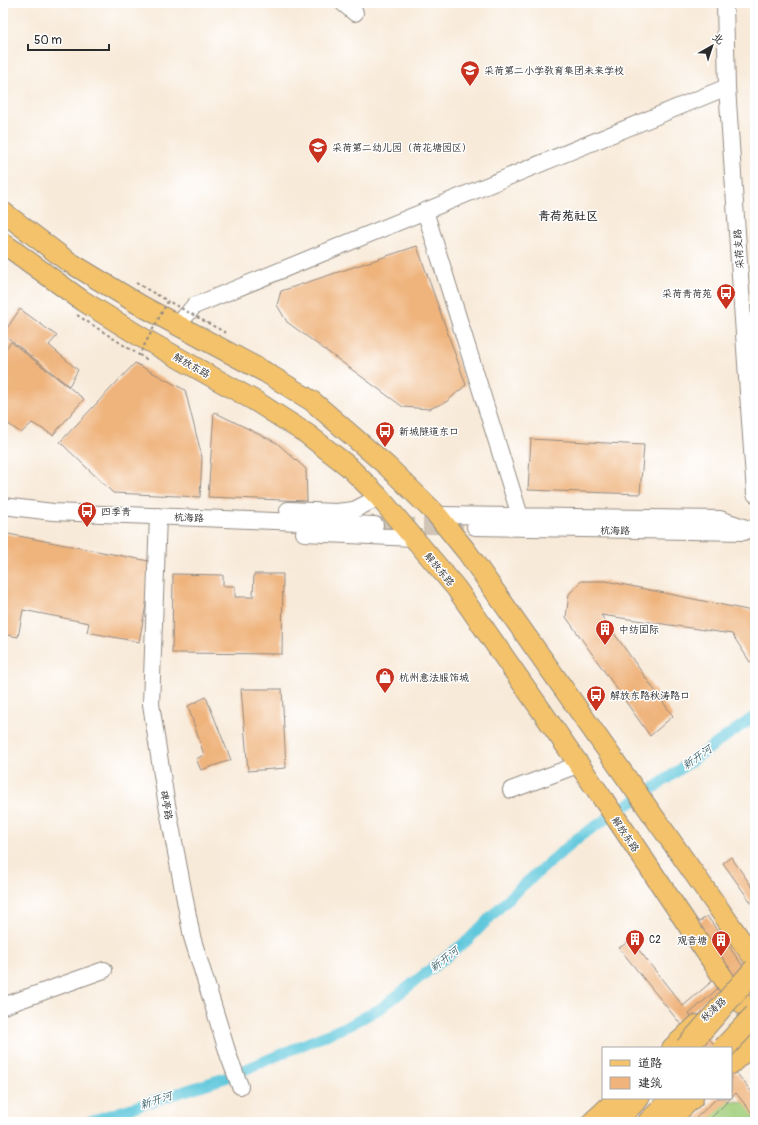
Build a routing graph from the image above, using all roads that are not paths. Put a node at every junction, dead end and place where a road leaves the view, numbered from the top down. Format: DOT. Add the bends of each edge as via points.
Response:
graph roads {
  1 [pos="725,3"];
  2 [pos="736,3"];
  3 [pos="725,22"];
  4 [pos="727,87"];
  5 [pos="425,211"];
  6 [pos="3,212"];
  7 [pos="3,242"];
  8 [pos="178,325"];
  9 [pos="755,494"];
  10 [pos="379,497"];
  11 [pos="3,506"];
  12 [pos="100,514"];
  13 [pos="437,515"];
  14 [pos="520,516"];
  15 [pos="158,521"];
  16 [pos="375,525"];
  17 [pos="475,527"];
  18 [pos="755,532"];
  19 [pos="414,538"];
  20 [pos="580,764"];
  21 [pos="511,790"];
  22 [pos="755,960"];
  23 [pos="104,970"];
  24 [pos="755,970"];
  25 [pos="755,987"];
  26 [pos="732,991"];
  27 [pos="3,1006"];
  28 [pos="755,1017"];
  29 [pos="755,1030"];
  30 [pos="755,1042"];
  31 [pos="673,1047"];
  32 [pos="687,1047"];
  33 [pos="690,1047"];
  34 [pos="725,1047"];
  35 [pos="732,1048"];
  36 [pos="732,1063"];
  37 [pos="240,1086"];
  38 [pos="617,1099"];
  39 [pos="637,1099"];
  40 [pos="673,1099"];
  41 [pos="692,1099"];
  42 [pos="592,1122"];
  43 [pos="614,1122"];
  44 [pos="649,1122"];
  45 [pos="667,1122"];
  1 -- 3 [label="street, 采荷支路"];
  2 -- 3 [label="street"];
  3 -- 4 [label="street, 采荷支路"];
  4 -- 5 [label="street"];
  4 -- 9 [label="street, 采荷支路"];
  5 -- 8 [label="street" via="194,306"];
  5 -- 14 [label="street"];
  6 -- 8 [label="main road" via="66,260"];
  7 -- 10 [label="main road, 解放东路" via="80,299 307,434 348,466"];
  8 -- 13 [label="main road" via="265,372 312,401 387,466"];
  10 -- 12 [label="street" via="354,510 336,512 120,506"];
  10 -- 19 [label="main road, 解放东路"];
  11 -- 12 [label="street, 杭海路"];
  12 -- 15 [label="street, 杭海路"];
  13 -- 14 [label="street"];
  13 -- 22 [label="main road" via="467,552"];
  14 -- 18 [label="street" via="720,519"];
  15 -- 16 [label="street, 杭海路"];
  15 -- 19 [label="street"];
  15 -- 37 [label="street, 碑亭路" via="151,704 192,936"];
  17 -- 18 [label="street, 杭海路"];
  19 -- 20 [label="main road, 解放东路" via="456,588"];
  20 -- 21 [label="street"];
  20 -- 26 [label="main road, 解放东路, bridge"];
  23 -- 27 [label="street"];
  24 -- 26 [label="main road, 秋涛路"];
  24 -- 32 [label="highway, bridge"];
  25 -- 33 [label="highway"];
  26 -- 28 [label="main road, 解放东路"];
  26 -- 31 [label="main road, 秋涛路"];
  28 -- 34 [label="highway, bridge"];
  29 -- 35 [label="highway"];
  30 -- 36 [label="main road"];
  38 -- 42 [label="main road"];
  39 -- 43 [label="highway"];
  40 -- 44 [label="highway"];
  41 -- 45 [label="main road"];
}
